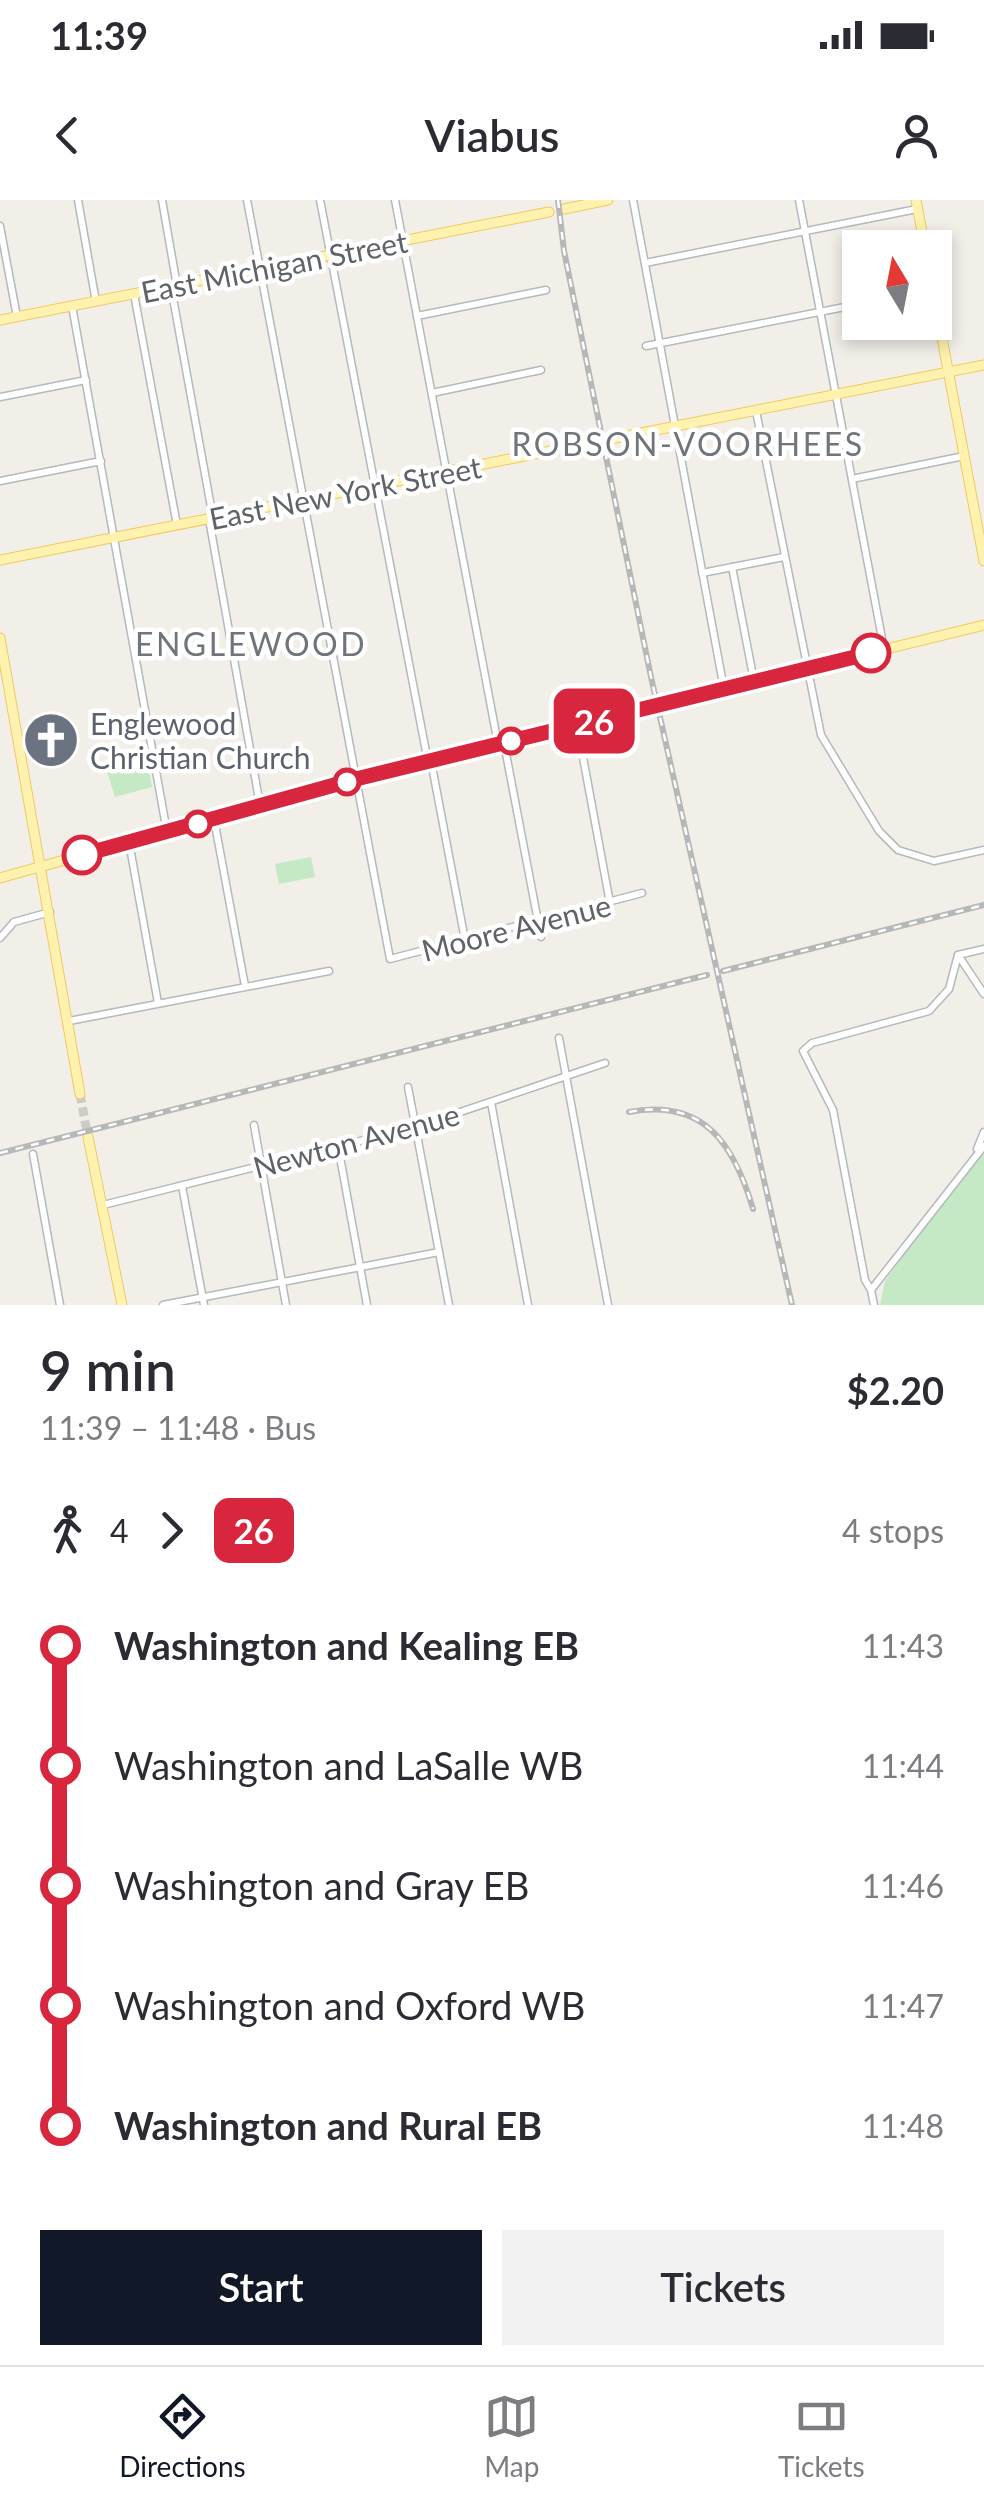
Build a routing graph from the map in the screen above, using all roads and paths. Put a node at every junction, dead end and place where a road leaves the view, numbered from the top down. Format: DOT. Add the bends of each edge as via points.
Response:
graph roads {
  1 [pos="78,200"];
  2 [pos="162,200"];
  3 [pos="247,200"];
  4 [pos="320,200"];
  5 [pos="395,200"];
  6 [pos="608,200"];
  7 [pos="633,200"];
  8 [pos="798,200"];
  9 [pos="916,204"];
  10 [pos="564,209"];
  11 [pos="549,212"];
  12 [pos="0,226"];
  13 [pos="921,230"];
  14 [pos="805,231"];
  15 [pos="403,241"];
  16 [pos="330,255"];
  17 [pos="645,263"];
  18 [pos="260,269"];
  19 [pos="174,286"];
  20 [pos="546,290"];
  21 [pos="134,294"];
  22 [pos="96,302"];
  23 [pos="72,306"];
  24 [pos="842,308"];
  25 [pos="821,312"];
  26 [pos="417,316"];
  27 [pos="16,317"];
  28 [pos="0,320"];
  29 [pos="942,340"];
  30 [pos="660,344"];
  31 [pos="646,346"];
  32 [pos="984,365"];
  33 [pos="541,370"];
  34 [pos="948,372"];
  35 [pos="86,380"];
  36 [pos="432,392"];
  37 [pos="836,394"];
  38 [pos="0,397"];
  39 [pos="756,411"];
  40 [pos="674,427"];
  41 [pos="964,456"];
  42 [pos="101,461"];
  43 [pos="446,471"];
  44 [pos="852,479"];
  45 [pos="0,481"];
  46 [pos="376,486"];
  47 [pos="304,500"];
  48 [pos="211,518"];
  49 [pos="177,526"];
  50 [pos="114,538"];
  51 [pos="784,558"];
  52 [pos="0,560"];
  53 [pos="984,561"];
  54 [pos="732,567"];
  55 [pos="702,573"];
  56 [pos="984,625"];
  57 [pos="0,638"];
  58 [pos="884,650"];
  59 [pos="805,669"];
  60 [pos="754,682"];
  61 [pos="724,689"];
  62 [pos="577,725"];
  63 [pos="501,744"];
  64 [pos="430,761"];
  65 [pos="356,779"];
  66 [pos="261,806"];
  67 [pos="214,819"];
  68 [pos="168,832"];
  69 [pos="129,842"];
  70 [pos="984,850"];
  71 [pos="42,866"];
  72 [pos="0,878"];
  73 [pos="642,893"];
  74 [pos="610,903"];
  75 [pos="50,912"];
  76 [pos="538,922"];
  77 [pos="542,937"];
  78 [pos="0,938"];
  79 [pos="465,940"];
  80 [pos="984,949"];
  81 [pos="958,955"];
  82 [pos="329,971"];
  83 [pos="245,986"];
  84 [pos="984,994"];
  85 [pos="158,1004"];
  86 [pos="69,1021"];
  87 [pos="559,1038"];
  88 [pos="605,1063"];
  89 [pos="566,1076"];
  90 [pos="408,1086"];
  91 [pos="82,1093"];
  92 [pos="491,1102"];
  93 [pos="254,1125"];
  94 [pos="416,1127"];
  95 [pos="984,1132"];
  96 [pos="90,1137"];
  97 [pos="338,1146"];
  98 [pos="980,1148"];
  99 [pos="33,1154"];
  100 [pos="260,1166"];
  101 [pos="182,1186"];
  102 [pos="103,1206"];
  103 [pos="439,1252"];
  104 [pos="360,1267"];
  105 [pos="282,1282"];
  106 [pos="871,1290"];
  107 [pos="203,1301"];
  108 [pos="60,1305"];
  109 [pos="122,1305"];
  110 [pos="163,1305"];
  111 [pos="286,1305"];
  112 [pos="368,1305"];
  113 [pos="449,1305"];
  114 [pos="528,1305"];
  115 [pos="608,1305"];
  116 [pos="874,1305"];
  1 -- 22 [label="street"];
  2 -- 19 [label="street"];
  3 -- 18 [label="street"];
  4 -- 16 [label="street"];
  5 -- 15 [label="street"];
  6 -- 10 [label="main road"];
  7 -- 17 [label="street"];
  8 -- 14 [label="street"];
  9 -- 13 [label="main road"];
  9 -- 14 [label="street"];
  11 -- 15 [label="main road, East Michigan Street"];
  12 -- 27 [label="street"];
  14 -- 17 [label="street"];
  14 -- 25 [label="street"];
  15 -- 16 [label="main road, East Michigan Street"];
  15 -- 26 [label="street"];
  16 -- 18 [label="main road, East Michigan Street"];
  16 -- 46 [label="street"];
  17 -- 30 [label="street"];
  18 -- 19 [label="main road, East Michigan Street"];
  18 -- 47 [label="street"];
  19 -- 21 [label="main road, East Michigan Street"];
  19 -- 48 [label="street"];
  20 -- 26 [label="street"];
  21 -- 22 [label="main road, East Michigan Street"];
  21 -- 49 [label="street"];
  22 -- 23 [label="main road, East Michigan Street"];
  23 -- 27 [label="main road, East Michigan Street"];
  23 -- 35 [label="street"];
  24 -- 25 [label="street"];
  25 -- 30 [label="street"];
  25 -- 37 [label="street"];
  26 -- 36 [label="street"];
  27 -- 28 [label="main road, East Michigan Street"];
  29 -- 34 [label="main road"];
  30 -- 31 [label="street"];
  30 -- 40 [label="street"];
  32 -- 34 [label="main road, East New York Street"];
  33 -- 36 [label="street"];
  34 -- 37 [label="main road, East New York Street"];
  34 -- 41 [label="main road"];
  35 -- 38 [label="street"];
  35 -- 42 [label="street"];
  36 -- 43 [label="street"];
  37 -- 39 [label="main road, East New York Street"];
  37 -- 44 [label="street"];
  39 -- 40 [label="main road, East New York Street"];
  39 -- 51 [label="street"];
  40 -- 43 [label="main road, East New York Street"];
  40 -- 55 [label="street"];
  41 -- 44 [label="street"];
  41 -- 53 [label="main road"];
  42 -- 45 [label="street"];
  42 -- 50 [label="street"];
  43 -- 46 [label="main road, East New York Street"];
  43 -- 63 [label="street"];
  44 -- 58 [label="street"];
  46 -- 47 [label="main road, East New York Street"];
  46 -- 64 [label="street"];
  47 -- 48 [label="main road, East New York Street"];
  47 -- 65 [label="street"];
  48 -- 49 [label="main road, East New York Street"];
  48 -- 66 [label="street"];
  49 -- 50 [label="main road, East New York Street"];
  50 -- 52 [label="main road, East New York Street"];
  50 -- 68 [label="street"];
  51 -- 54 [label="street"];
  51 -- 59 [label="street"];
  54 -- 55 [label="street"];
  54 -- 60 [label="street"];
  55 -- 61 [label="street"];
  56 -- 58 [label="main road"];
  57 -- 71 [label="main road"];
  58 -- 59 [label="main road"];
  59 -- 60 [label="main road"];
  59 -- 70 [label="street" via="821,735 887,840 934,862"];
  60 -- 61 [label="main road"];
  61 -- 62 [label="main road"];
  62 -- 63 [label="main road"];
  62 -- 74 [label="street"];
  63 -- 64 [label="main road"];
  63 -- 76 [label="street"];
  64 -- 65 [label="main road"];
  64 -- 79 [label="street"];
  65 -- 66 [label="main road"];
  65 -- 79 [label="street, Moore Avenue" via="390,959"];
  66 -- 67 [label="main road"];
  67 -- 68 [label="main road"];
  67 -- 83 [label="street"];
  68 -- 69 [label="main road"];
  69 -- 71 [label="main road"];
  69 -- 85 [label="street"];
  71 -- 72 [label="main road"];
  71 -- 75 [label="main road"];
  73 -- 74 [label="street, Moore Avenue"];
  74 -- 76 [label="street, Moore Avenue"];
  75 -- 78 [label="street" via="14,922"];
  75 -- 86 [label="main road"];
  76 -- 77 [label="street"];
  76 -- 79 [label="street, Moore Avenue"];
  80 -- 81 [label="street"];
  81 -- 84 [label="street"];
  81 -- 106 [label="street" via="949,989 929,1011 806,1047 803,1054 833,1110"];
  82 -- 83 [label="street"];
  83 -- 85 [label="street"];
  85 -- 86 [label="street"];
  86 -- 91 [label="main road"];
  87 -- 89 [label="street"];
  88 -- 89 [label="street, Newton Avenue"];
  89 -- 92 [label="street, Newton Avenue"];
  89 -- 115 [label="street"];
  90 -- 94 [label="street"];
  92 -- 94 [label="street, Newton Avenue"];
  92 -- 114 [label="street"];
  93 -- 100 [label="street"];
  94 -- 97 [label="street, Newton Avenue"];
  94 -- 103 [label="street"];
  95 -- 98 [label="street"];
  96 -- 102 [label="main road"];
  97 -- 100 [label="street, Newton Avenue"];
  97 -- 104 [label="street"];
  98 -- 106 [label="street"];
  99 -- 108 [label="street"];
  100 -- 101 [label="street, Newton Avenue"];
  100 -- 105 [label="street"];
  101 -- 102 [label="street, Newton Avenue"];
  101 -- 107 [label="street"];
  102 -- 109 [label="main road"];
  103 -- 104 [label="street"];
  103 -- 113 [label="street"];
  104 -- 105 [label="street"];
  104 -- 112 [label="street"];
  105 -- 107 [label="street"];
  105 -- 111 [label="street"];
  106 -- 116 [label="street"];
  107 -- 110 [label="street"];
}
